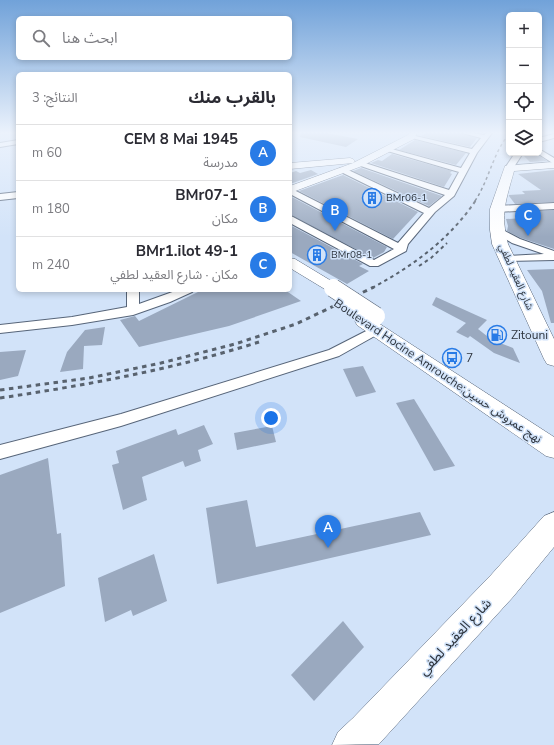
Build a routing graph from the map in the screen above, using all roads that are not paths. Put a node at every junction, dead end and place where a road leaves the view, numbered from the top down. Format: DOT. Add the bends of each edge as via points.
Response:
graph roads {
  1 [pos="347,168"];
  2 [pos="379,168"];
  3 [pos="451,168"];
  4 [pos="465,168"];
  5 [pos="510,168"];
  6 [pos="513,168"];
  7 [pos="341,170"];
  8 [pos="463,171"];
  9 [pos="292,189"];
  10 [pos="292,191"];
  11 [pos="451,194"];
  12 [pos="16,195"];
  13 [pos="0,197"];
  14 [pos="554,206"];
  15 [pos="497,209"];
  16 [pos="430,212"];
  17 [pos="292,220"];
  18 [pos="497,230"];
  19 [pos="402,249"];
  20 [pos="554,256"];
  21 [pos="508,259"];
  22 [pos="292,264"];
  23 [pos="292,273"];
  24 [pos="328,291"];
  25 [pos="133,292"];
  26 [pos="182,292"];
  27 [pos="133,310"];
  28 [pos="372,322"];
  29 [pos="0,329"];
  30 [pos="554,359"];
  31 [pos="554,434"];
  32 [pos="554,449"];
  33 [pos="0,452"];
  34 [pos="554,525"];
  35 [pos="351,745"];
  1 -- 7 [label="street"];
  2 -- 11 [label="street"];
  3 -- 8 [label="street"];
  4 -- 8 [label="street"];
  5 -- 6 [label="main road"];
  5 -- 15 [label="main road, شارع العقيد لطفي"];
  7 -- 9 [label="street"];
  7 -- 16 [label="street"];
  8 -- 11 [label="street"];
  10 -- 19 [label="street"];
  11 -- 16 [label="street"];
  12 -- 13 [label="street"];
  14 -- 15 [label="street"];
  15 -- 18 [label="main road, شارع العقيد لطفي"];
  16 -- 19 [label="street" via="403,242"];
  17 -- 19 [label="street" via="374,264"];
  18 -- 20 [label="street" via="516,241"];
  18 -- 21 [label="main road, شارع العقيد لطفي" via="500,244"];
  20 -- 21 [label="street"];
  21 -- 30 [label="main road, شارع العقيد لطفي"];
  22 -- 24 [label="main road"];
  23 -- 24 [label="main road"];
  24 -- 28 [label="main road, Boulevard Hocine Amrouche;نهج عمروش حسين"];
  25 -- 27 [label="street"];
  26 -- 27 [label="street"];
  27 -- 29 [label="street" via="110,316"];
  28 -- 31 [label="main road, Boulevard Hocine Amrouche;نهج عمروش حسين"];
  28 -- 32 [label="main road, Boulevard Hocine Amrouche;نهج عمروش حسين"];
  28 -- 33 [label="street" via="334,353 121,420"];
  34 -- 35 [label="main road, شارع العقيد لطفي" via="502,586"];
}
